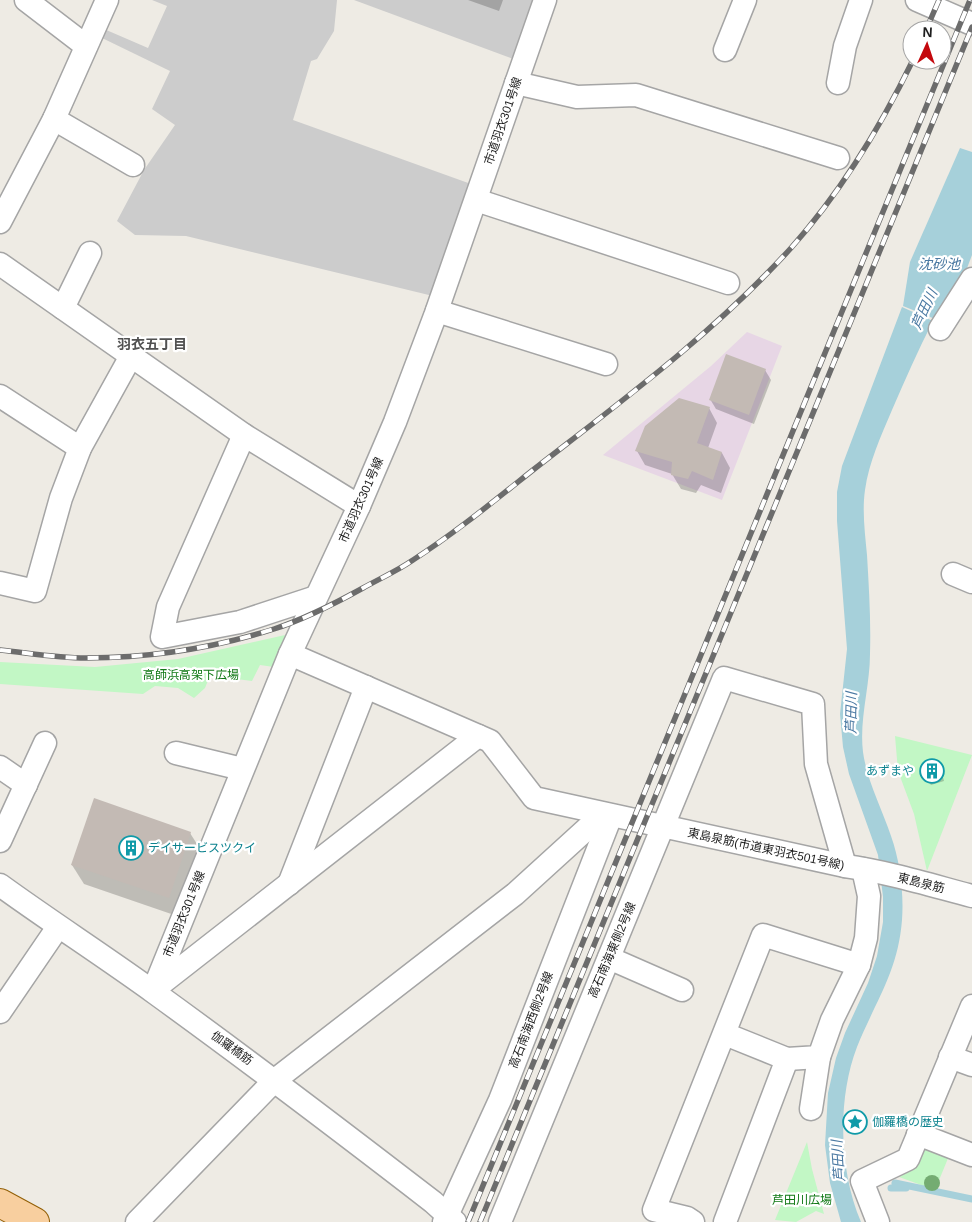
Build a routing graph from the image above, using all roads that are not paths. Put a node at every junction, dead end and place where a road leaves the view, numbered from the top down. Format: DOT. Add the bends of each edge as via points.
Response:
graph roads {
  1 [pos="26,0"];
  2 [pos="107,0"];
  3 [pos="545,0"];
  4 [pos="745,0"];
  5 [pos="861,0"];
  6 [pos="916,0"];
  7 [pos="972,24"];
  8 [pos="86,46"];
  9 [pos="725,50"];
  10 [pos="516,83"];
  11 [pos="838,83"];
  12 [pos="54,119"];
  13 [pos="838,158"];
  14 [pos="133,166"];
  15 [pos="476,200"];
  16 [pos="0,222"];
  17 [pos="90,253"];
  18 [pos="0,264"];
  19 [pos="972,279"];
  20 [pos="728,283"];
  21 [pos="63,308"];
  22 [pos="437,312"];
  23 [pos="940,329"];
  24 [pos="131,356"];
  25 [pos="606,364"];
  26 [pos="0,396"];
  27 [pos="244,435"];
  28 [pos="80,448"];
  29 [pos="359,506"];
  30 [pos="0,583"];
  31 [pos="316,597"];
  32 [pos="290,654"];
  33 [pos="366,687"];
  34 [pos="478,736"];
  35 [pos="45,744"];
  36 [pos="176,753"];
  37 [pos="0,767"];
  38 [pos="242,770"];
  39 [pos="26,785"];
  40 [pos="607,815"];
  41 [pos="664,827"];
  42 [pos="0,841"];
  43 [pos="859,868"];
  44 [pos="0,884"];
  45 [pos="289,884"];
  46 [pos="972,896"];
  47 [pos="58,927"];
  48 [pos="609,958"];
  49 [pos="859,965"];
  50 [pos="8,984"];
  51 [pos="682,990"];
  52 [pos="153,991"];
  53 [pos="972,1006"];
  54 [pos="0,1012"];
  55 [pos="725,1034"];
  56 [pos="819,1057"];
  57 [pos="950,1057"];
  58 [pos="786,1059"];
  59 [pos="972,1065"];
  60 [pos="276,1080"];
  61 [pos="811,1110"];
  62 [pos="918,1134"];
  63 [pos="972,1155"];
  64 [pos="0,1203"];
  65 [pos="449,1220"];
  66 [pos="35,1222"];
  67 [pos="137,1222"];
  68 [pos="500,1222"];
  69 [pos="694,1222"];
  70 [pos="725,1222"];
  71 [pos="878,1222"];
  1 -- 8 [label="street"];
  2 -- 8 [label="street"];
  3 -- 10 [label="street, 市道羽衣301号線"];
  4 -- 9 [label="street"];
  5 -- 11 [label="street" via="844,46"];
  6 -- 7 [label="street"];
  8 -- 12 [label="street"];
  10 -- 13 [label="street" via="577,97 636,94"];
  10 -- 15 [label="street, 市道羽衣301号線"];
  12 -- 14 [label="street"];
  12 -- 16 [label="street"];
  15 -- 20 [label="street"];
  15 -- 22 [label="street, 市道羽衣301号線"];
  17 -- 21 [label="street"];
  18 -- 21 [label="street"];
  19 -- 23 [label="street"];
  21 -- 24 [label="street"];
  22 -- 25 [label="street"];
  22 -- 29 [label="street, 市道羽衣301号線"];
  24 -- 27 [label="street"];
  24 -- 28 [label="street"];
  26 -- 28 [label="street"];
  27 -- 29 [label="street"];
  27 -- 31 [label="street" via="168,607 162,637 240,622"];
  28 -- 30 [label="street" via="61,498 35,591"];
  29 -- 31 [label="street, 市道羽衣301号線"];
  31 -- 32 [label="street, 市道羽衣301号線"];
  32 -- 33 [label="street, 東島泉筋(市道東羽衣501号線)"];
  32 -- 38 [label="street, 市道羽衣301号線"];
  33 -- 34 [label="street, 東島泉筋(市道東羽衣501号線)"];
  33 -- 45 [label="street"];
  34 -- 40 [label="street, 東島泉筋(市道東羽衣501号線)" via="490,741 534,798"];
  34 -- 45 [label="street"];
  35 -- 39 [label="street"];
  36 -- 38 [label="street"];
  37 -- 39 [label="street"];
  38 -- 52 [label="street, 市道羽衣301号線"];
  39 -- 42 [label="street"];
  40 -- 41 [label="street, 東島泉筋(市道東羽衣501号線)"];
  40 -- 60 [label="street" via="515,894"];
  40 -- 65 [label="street, 高石南海西側2号線" via="500,1100"];
  41 -- 43 [label="street, 東島泉筋(市道東羽衣501号線)"];
  41 -- 43 [label="street, 高石南海東側2号線" via="724,678 812,704 816,764"];
  41 -- 48 [label="street, 高石南海東側2号線"];
  43 -- 46 [label="street, 東島泉筋"];
  43 -- 49 [label="street" via="869,896 866,938"];
  44 -- 47 [label="street, 伽羅橋筋"];
  45 -- 52 [label="street"];
  47 -- 50 [label="street"];
  47 -- 52 [label="street, 伽羅橋筋"];
  48 -- 51 [label="street"];
  48 -- 68 [label="street, 高石南海東側2号線"];
  49 -- 55 [label="street" via="763,935"];
  49 -- 56 [label="street" via="832,1020"];
  50 -- 54 [label="street"];
  52 -- 60 [label="street, 伽羅橋筋"];
  53 -- 57 [label="street"];
  55 -- 58 [label="street"];
  55 -- 69 [label="street" via="654,1210"];
  56 -- 58 [label="street"];
  56 -- 61 [label="street"];
  57 -- 59 [label="street"];
  57 -- 62 [label="street"];
  58 -- 70 [label="street"];
  60 -- 65 [label="street, 伽羅橋筋"];
  60 -- 67 [label="street"];
  62 -- 63 [label="street"];
  62 -- 71 [label="street" via="908,1159 862,1181"];
  64 -- 66 [label="main road"];
}
